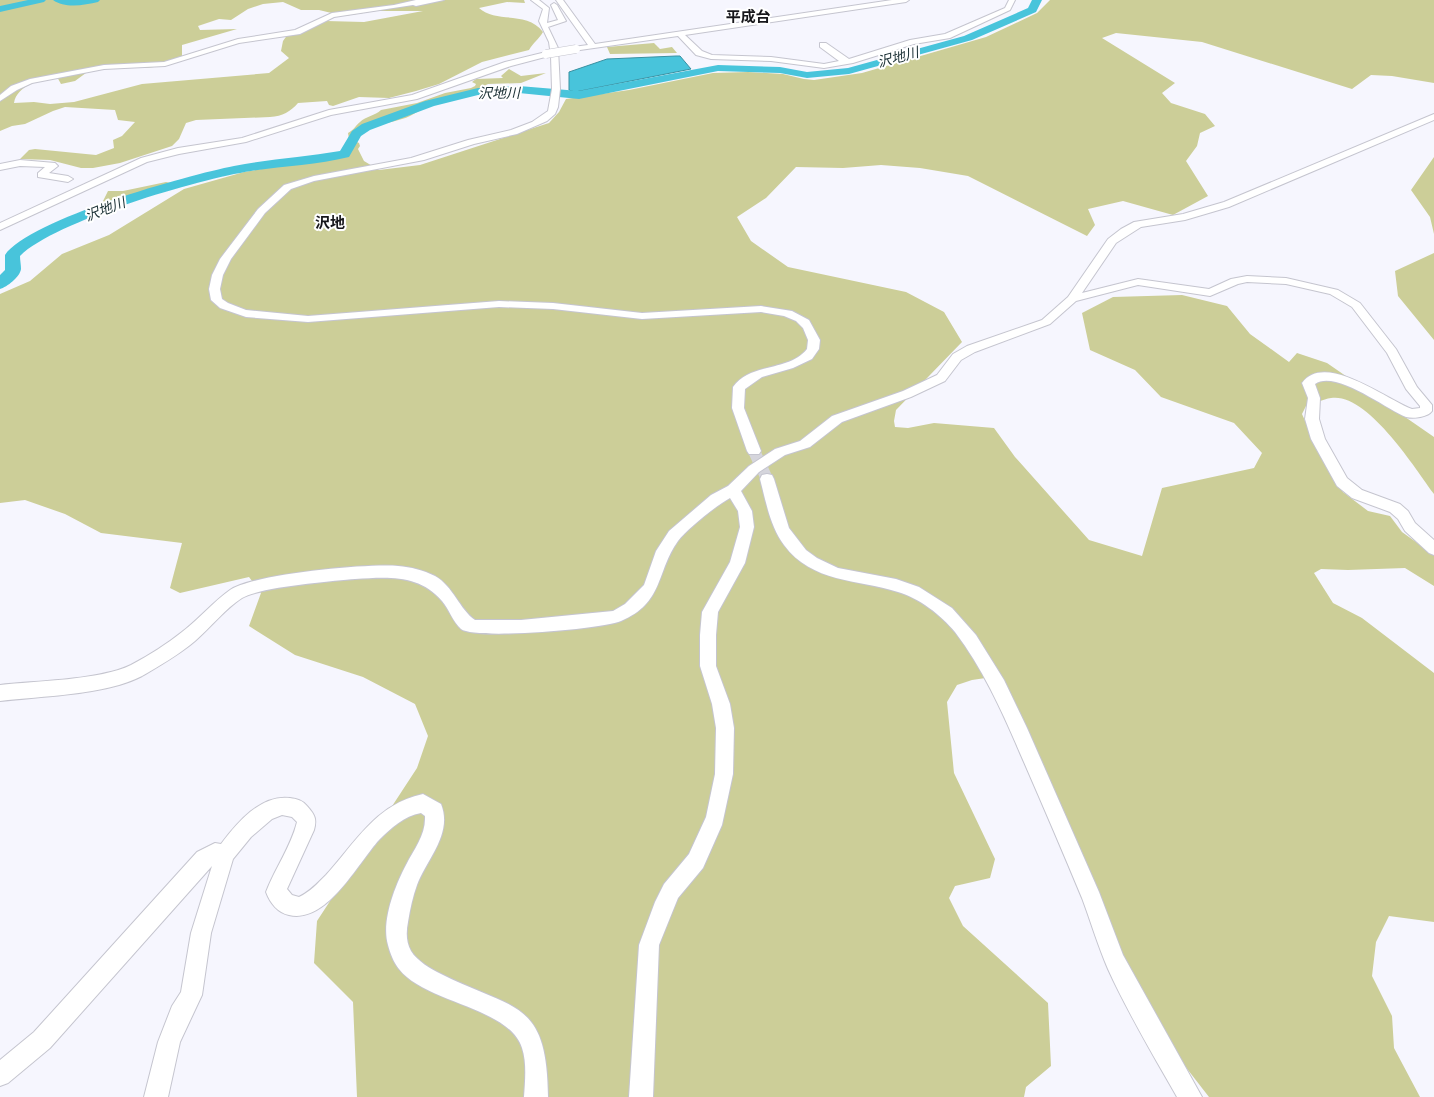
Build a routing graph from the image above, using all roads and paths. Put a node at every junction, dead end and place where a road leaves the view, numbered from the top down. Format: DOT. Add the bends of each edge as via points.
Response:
graph roads {
  1 [pos="425,0"];
  2 [pos="441,0"];
  3 [pos="534,0"];
  4 [pos="548,0"];
  5 [pos="559,0"];
  6 [pos="906,0"];
  7 [pos="1012,0"];
  8 [pos="403,6"];
  9 [pos="544,26"];
  10 [pos="680,34"];
  11 [pos="823,45"];
  12 [pos="593,46"];
  13 [pos="846,62"];
  14 [pos="0,99"];
  15 [pos="1434,117"];
  16 [pos="0,166"];
  17 [pos="67,179"];
  18 [pos="0,227"];
  19 [pos="1072,299"];
  20 [pos="754,451"];
  21 [pos="767,479"];
  22 [pos="733,490"];
  23 [pos="1434,548"];
  24 [pos="0,693"];
  25 [pos="224,854"];
  26 [pos="0,1075"];
  27 [pos="156,1097"];
  28 [pos="536,1097"];
  29 [pos="641,1097"];
  30 [pos="1190,1097"];
  1 -- 8 [label="street"];
  2 -- 8 [label="street"];
  3 -- 9 [label="street" via="547,9"];
  4 -- 9 [label="street" via="558,10 562,22"];
  5 -- 12 [label="street"];
  6 -- 10 [label="street"];
  7 -- 13 [label="street" via="1008,9 951,34"];
  8 -- 14 [label="street" via="332,15 296,32 238,41 165,64 104,67 30,81"];
  9 -- 20 [label="street" via="554,48 556,104 550,114 526,128 414,160 305,182 282,190 253,218 222,265 217,275 215,295 225,306 246,313 308,319 499,304 553,306 642,316 761,309 779,311 805,322 814,336 814,346 811,353 798,363 757,374 739,387 738,408"];
  10 -- 12 [label="street"];
  10 -- 13 [label="street" via="699,53 711,58 771,59 817,66"];
  11 -- 13 [label="street"];
  12 -- 18 [label="street, bridge" via="539,52 414,97 329,113 243,140 144,160"];
  15 -- 19 [label="street" via="1226,205 1185,217 1138,224 1124,231 1112,241"];
  16 -- 17 [label="street" via="20,163 52,165 41,175"];
  19 -- 22 [label="street" via="1046,322 957,357 941,378 837,419 805,444 780,452 754,468"];
  19 -- 23 [label="street" via="1138,282 1210,293 1247,279 1286,281 1344,296 1356,305 1392,352 1412,389 1426,405 1426,411 1410,414 1359,386 1319,376 1308,383 1314,398 1312,419 1318,439 1342,482 1357,494 1395,508 1410,527"];
  21 -- 30 [label="street" via="788,541 812,564 831,572 898,586 921,596 943,610 968,638 1005,699 1116,961"];
  22 -- 24 [label="street" via="716,499 674,535 664,551 650,588 631,609 615,617 521,627 474,627 467,624 442,591 417,575 356,573 301,579 256,586 237,593 188,638 135,671 103,681"];
  22 -- 29 [label="street" via="745,511 747,526 737,563 710,612 708,635 708,666 725,728 724,774 715,818 696,861 671,891 649,945"];
  25 -- 26 [label="street" via="215,853 204,859 42,1040"];
  25 -- 27 [label="street" via="201,933 191,995 170,1042"];
  25 -- 28 [label="street" via="244,830 266,812 282,806 297,808 307,820 305,836 276,892 281,901 293,906 308,904 327,890 367,840 393,815 411,805 424,804 434,810 436,821 428,847 409,880 396,939 404,959 416,971 506,1013 522,1027 531,1042"];
}
